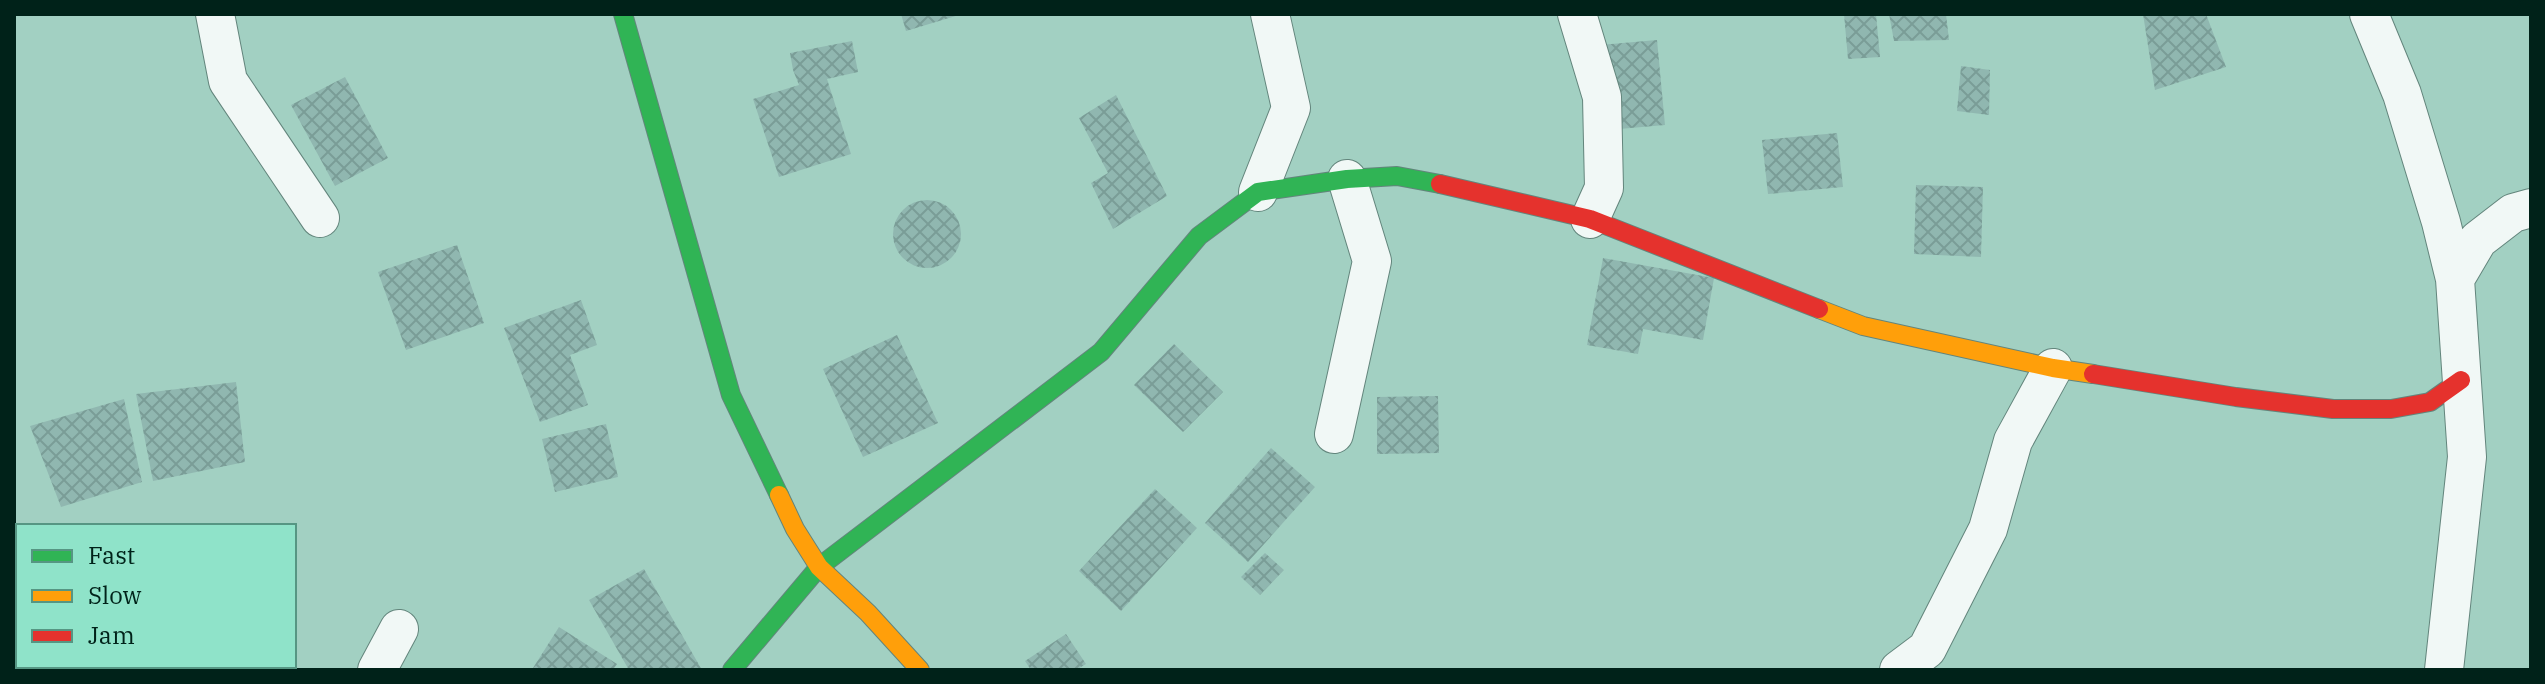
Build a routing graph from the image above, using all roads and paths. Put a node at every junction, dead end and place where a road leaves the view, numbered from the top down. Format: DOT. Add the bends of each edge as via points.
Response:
graph roads {
  1 [pos="215,14"];
  2 [pos="623,14"];
  3 [pos="1270,14"];
  4 [pos="1577,14"];
  5 [pos="2369,14"];
  6 [pos="1347,179"];
  7 [pos="1258,192"];
  8 [pos="2531,208"];
  9 [pos="320,218"];
  10 [pos="1590,219"];
  11 [pos="2455,279"];
  12 [pos="2053,368"];
  13 [pos="2461,380"];
  14 [pos="1334,434"];
  15 [pos="819,567"];
  16 [pos="399,629"];
  17 [pos="377,670"];
  18 [pos="732,670"];
  19 [pos="920,670"];
  20 [pos="1899,670"];
  21 [pos="2444,670"];
  1 -- 9 [label="street" via="228,81"];
  2 -- 15 [label="street" via="731,395 795,529"];
  3 -- 7 [label="street" via="1291,108"];
  4 -- 10 [label="street" via="1602,97 1604,188"];
  5 -- 11 [label="street" via="2402,94"];
  6 -- 7 [label="street"];
  6 -- 10 [label="street" via="1425,180"];
  6 -- 14 [label="street" via="1372,261"];
  7 -- 15 [label="street" via="1199,236 1101,352"];
  8 -- 11 [label="street" via="2513,213 2478,240"];
  10 -- 12 [label="street" via="1863,326"];
  11 -- 13 [label="street"];
  12 -- 13 [label="street" via="2333,409 2391,409 2430,402"];
  12 -- 20 [label="street" via="2013,441 1988,529 1927,649"];
  13 -- 21 [label="street" via="2467,457"];
  15 -- 18 [label="street"];
  15 -- 19 [label="street"];
  16 -- 17 [label="street"];
}
